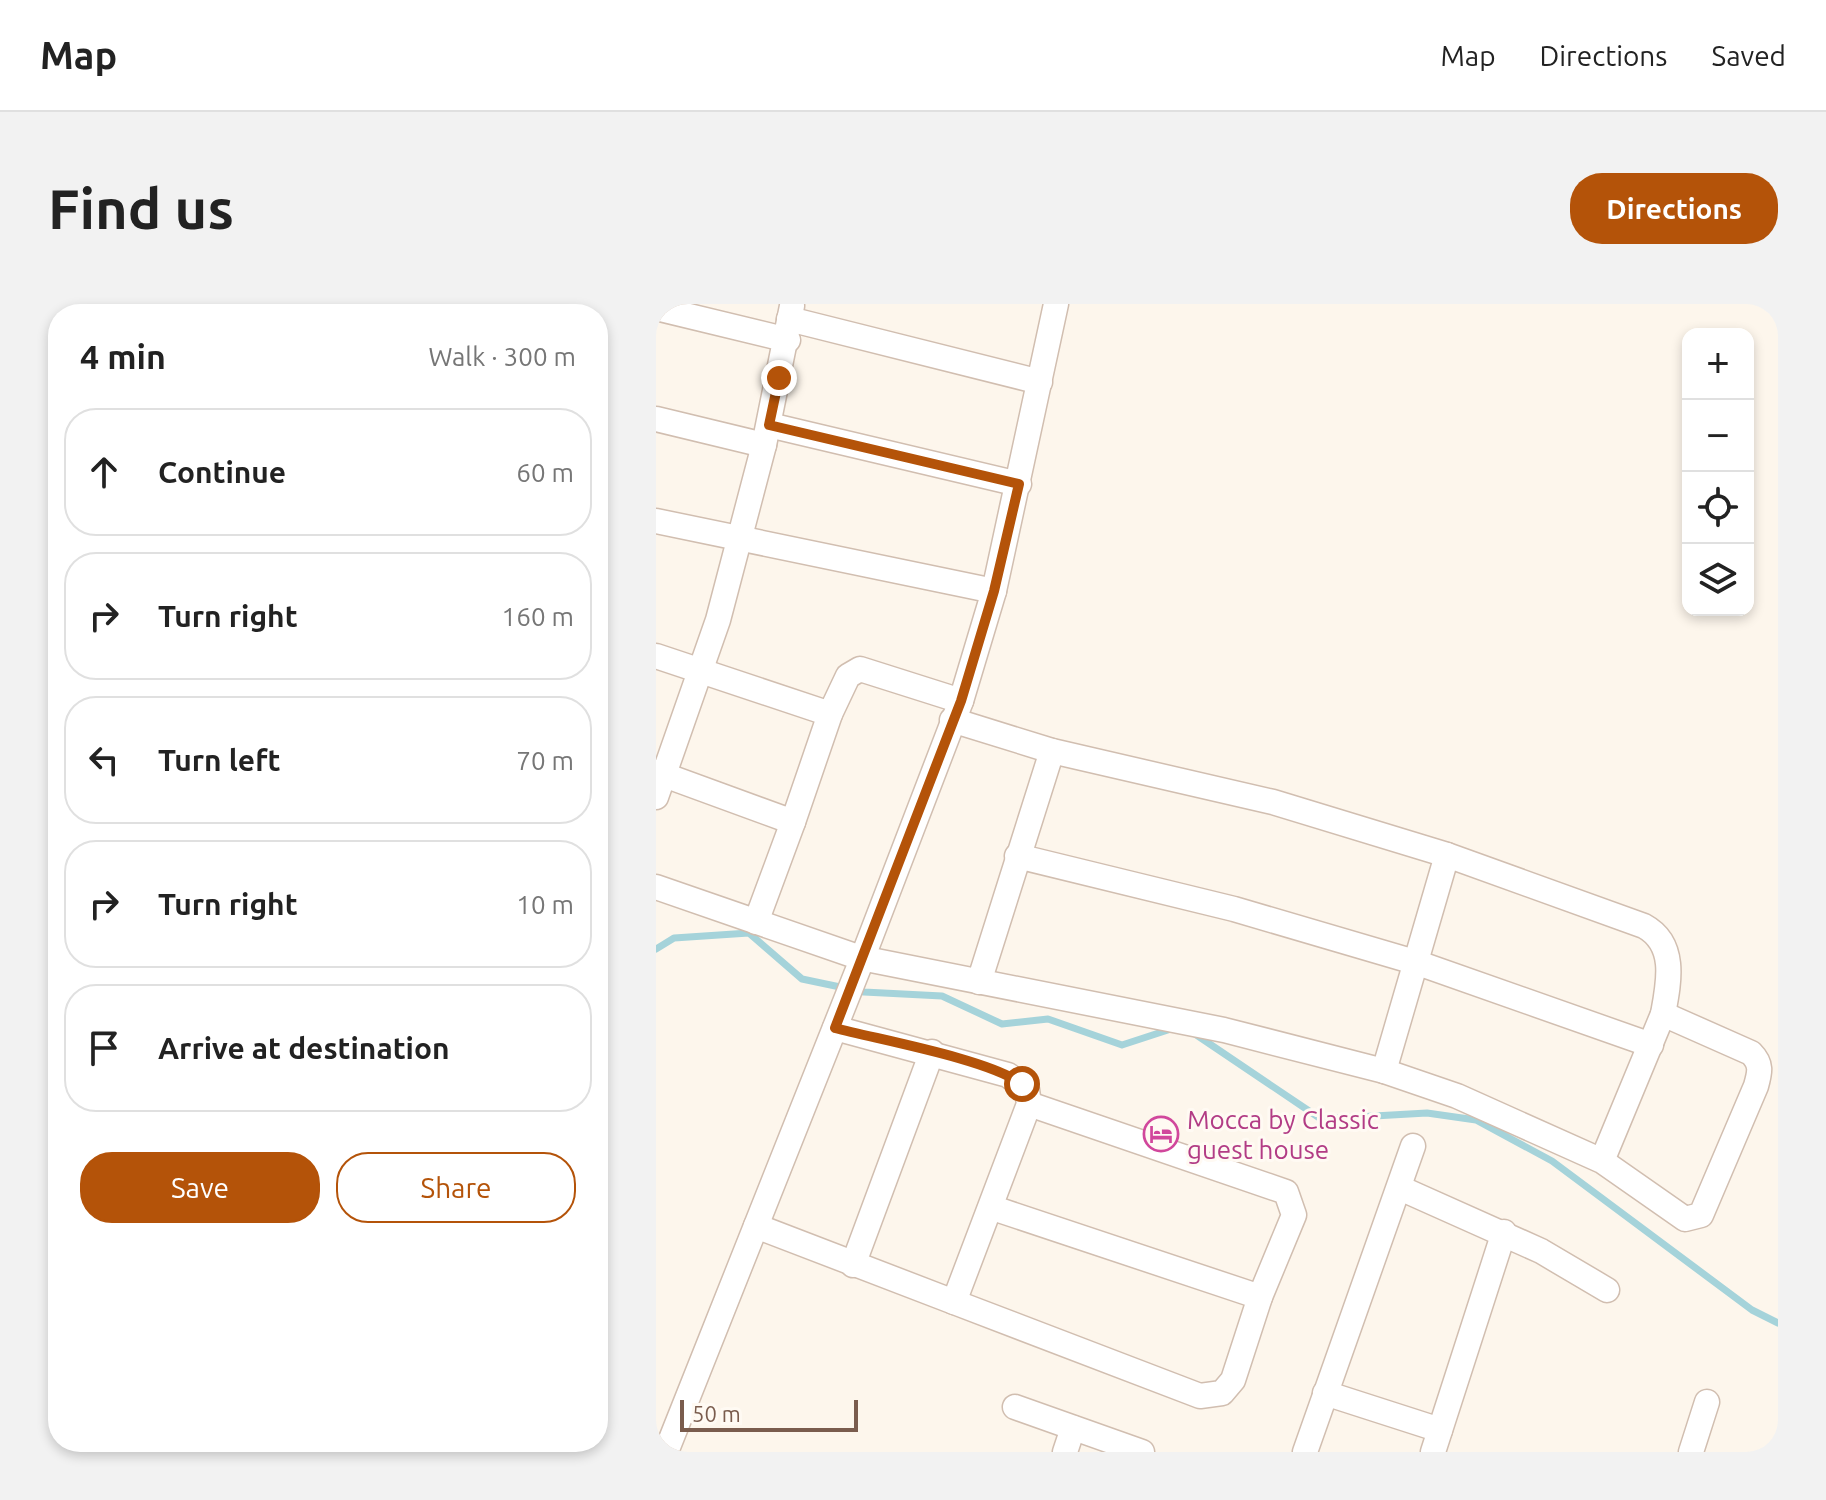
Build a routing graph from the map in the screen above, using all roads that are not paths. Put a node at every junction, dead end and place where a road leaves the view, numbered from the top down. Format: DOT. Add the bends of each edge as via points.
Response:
graph roads {
  1 [pos="1056,304"];
  2 [pos="656,308"];
  3 [pos="790,321"];
  4 [pos="1040,382"];
  5 [pos="656,419"];
  6 [pos="766,435"];
  7 [pos="1019,484"];
  8 [pos="656,521"];
  9 [pos="742,537"];
  10 [pos="994,591"];
  11 [pos="656,656"];
  12 [pos="701,670"];
  13 [pos="957,710"];
  14 [pos="830,714"];
  15 [pos="1052,751"];
  16 [pos="659,781"];
  17 [pos="793,822"];
  18 [pos="1447,855"];
  19 [pos="1017,856"];
  20 [pos="656,887"];
  21 [pos="756,922"];
  22 [pos="860,963"];
  23 [pos="1418,963"];
  24 [pos="979,982"];
  25 [pos="1663,1014"];
  26 [pos="837,1023"];
  27 [pos="1651,1045"];
  28 [pos="932,1052"];
  29 [pos="1384,1071"];
  30 [pos="1029,1104"];
  31 [pos="1413,1146"];
  32 [pos="1602,1161"];
  33 [pos="1400,1188"];
  34 [pos="993,1208"];
  35 [pos="756,1226"];
  36 [pos="1504,1232"];
  37 [pos="853,1265"];
  38 [pos="1607,1290"];
  39 [pos="1260,1297"];
  40 [pos="954,1302"];
  41 [pos="1325,1393"];
  42 [pos="1707,1402"];
  43 [pos="1015,1407"];
  44 [pos="1073,1428"];
  45 [pos="1437,1441"];
  46 [pos="666,1452"];
  47 [pos="1065,1452"];
  48 [pos="1142,1452"];
  49 [pos="1305,1452"];
  50 [pos="1691,1452"];
  1 -- 4 [label="street"];
  2 -- 3 [label="street"];
  3 -- 4 [label="street"];
  3 -- 6 [label="street"];
  4 -- 7 [label="street"];
  5 -- 6 [label="street"];
  6 -- 7 [label="street"];
  6 -- 9 [label="street"];
  7 -- 10 [label="street"];
  8 -- 9 [label="street"];
  9 -- 10 [label="street"];
  9 -- 12 [label="street"];
  10 -- 13 [label="street"];
  11 -- 12 [label="street"];
  12 -- 14 [label="street"];
  12 -- 16 [label="street"];
  13 -- 14 [label="street" via="860,669 848,676"];
  13 -- 15 [label="street"];
  13 -- 22 [label="street"];
  14 -- 17 [label="street"];
  15 -- 18 [label="street" via="1273,802"];
  15 -- 19 [label="street"];
  16 -- 17 [label="street"];
  17 -- 21 [label="street"];
  18 -- 23 [label="street"];
  18 -- 25 [label="street" via="1654,932 1669,963"];
  19 -- 23 [label="street" via="1234,909"];
  19 -- 24 [label="street"];
  20 -- 21 [label="street"];
  21 -- 22 [label="street"];
  22 -- 24 [label="street"];
  22 -- 26 [label="street"];
  23 -- 27 [label="street"];
  23 -- 29 [label="street"];
  24 -- 29 [label="street" via="1224,1030"];
  25 -- 27 [label="street"];
  25 -- 32 [label="street" via="1751,1053 1760,1066 1756,1086 1695,1219 1679,1216"];
  26 -- 28 [label="street"];
  26 -- 35 [label="street"];
  27 -- 32 [label="street"];
  28 -- 30 [label="street" via="1008,1075 1027,1090"];
  28 -- 37 [label="street"];
  29 -- 32 [label="street" via="1457,1096"];
  30 -- 34 [label="street"];
  30 -- 39 [label="street" via="1286,1192 1294,1215"];
  31 -- 33 [label="street"];
  33 -- 36 [label="street"];
  33 -- 41 [label="street"];
  34 -- 39 [label="street"];
  34 -- 40 [label="street"];
  35 -- 37 [label="street"];
  35 -- 46 [label="street"];
  36 -- 38 [label="street"];
  36 -- 45 [label="street"];
  37 -- 40 [label="street"];
  39 -- 40 [label="street" via="1233,1380 1210,1397"];
  41 -- 45 [label="street"];
  41 -- 49 [label="street"];
  42 -- 50 [label="street"];
  43 -- 44 [label="street"];
  44 -- 47 [label="street"];
  44 -- 48 [label="street"];
}
